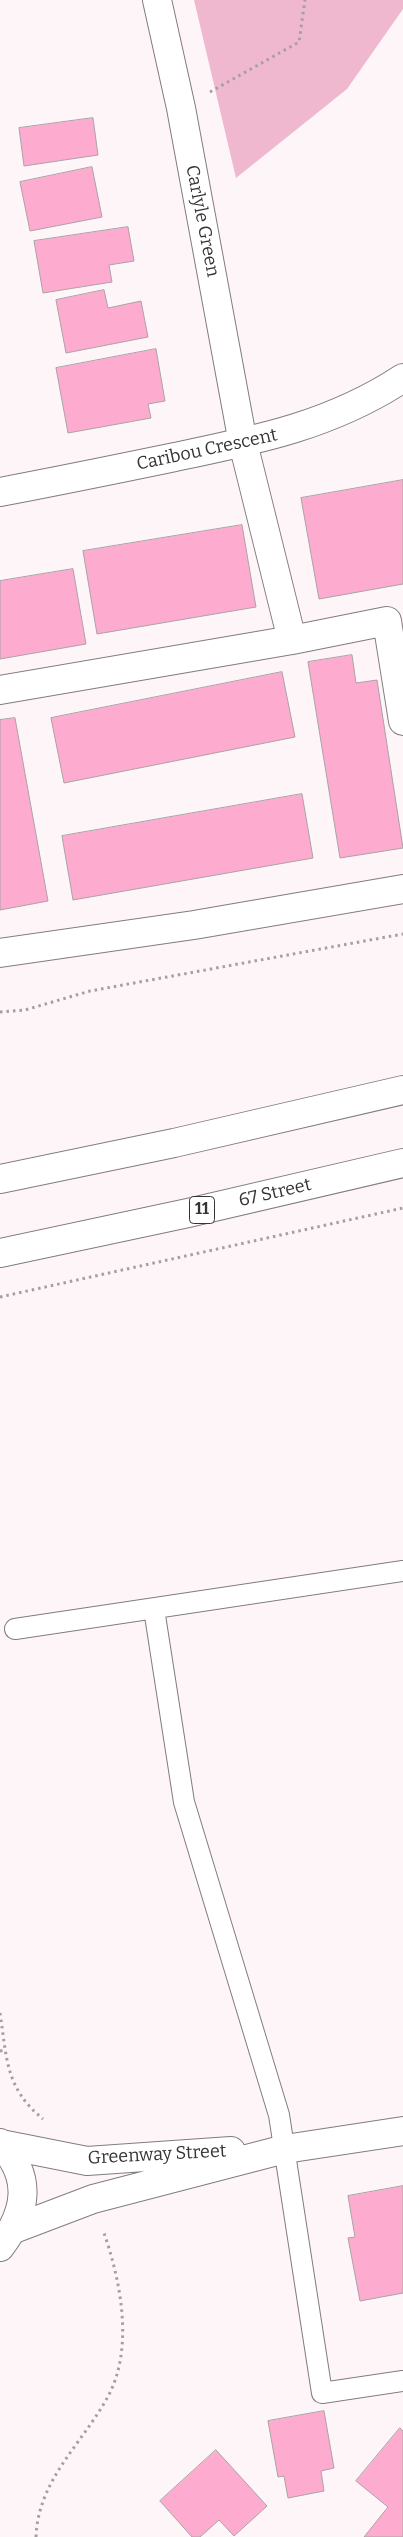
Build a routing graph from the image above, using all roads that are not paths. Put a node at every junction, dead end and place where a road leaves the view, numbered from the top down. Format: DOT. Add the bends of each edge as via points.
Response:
graph roads {
  1 [pos="157,0"];
  2 [pos="403,378"];
  3 [pos="244,443"];
  4 [pos="0,492"];
  5 [pos="292,640"];
  6 [pos="0,690"];
  7 [pos="403,721"];
  8 [pos="403,889"];
  9 [pos="0,953"];
  10 [pos="403,1090"];
  11 [pos="403,1163"];
  12 [pos="0,1179"];
  13 [pos="0,1253"];
  14 [pos="403,1571"];
  15 [pos="154,1609"];
  16 [pos="15,1629"];
  17 [pos="403,2131"];
  18 [pos="1,2143"];
  19 [pos="285,2149"];
  20 [pos="7,2238"];
  21 [pos="403,2381"];
  1 -- 3 [label="street, Carlyle Green" via="181,108"];
  2 -- 3 [label="street, Caribou Crescent" via="343,412 296,430"];
  3 -- 4 [label="street, Caribou Crescent"];
  3 -- 5 [label="street, Carlyle Green"];
  5 -- 6 [label="street"];
  5 -- 7 [label="street" via="387,621"];
  8 -- 9 [label="street" via="194,925"];
  10 -- 12 [label="street"];
  11 -- 13 [label="street, 67 Street / 11"];
  14 -- 15 [label="lane"];
  15 -- 16 [label="lane"];
  15 -- 19 [label="lane" via="184,1802 276,2105"];
  17 -- 19 [label="street, Greenway Street"];
  18 -- 19 [label="street, Greenway Street" via="88,2161"];
  18 -- 20 [label="street" via="16,2163 22,2184 22,2206"];
  19 -- 20 [label="street, Greenway Street" via="94,2199"];
  19 -- 21 [label="lane" via="322,2393"];
}
